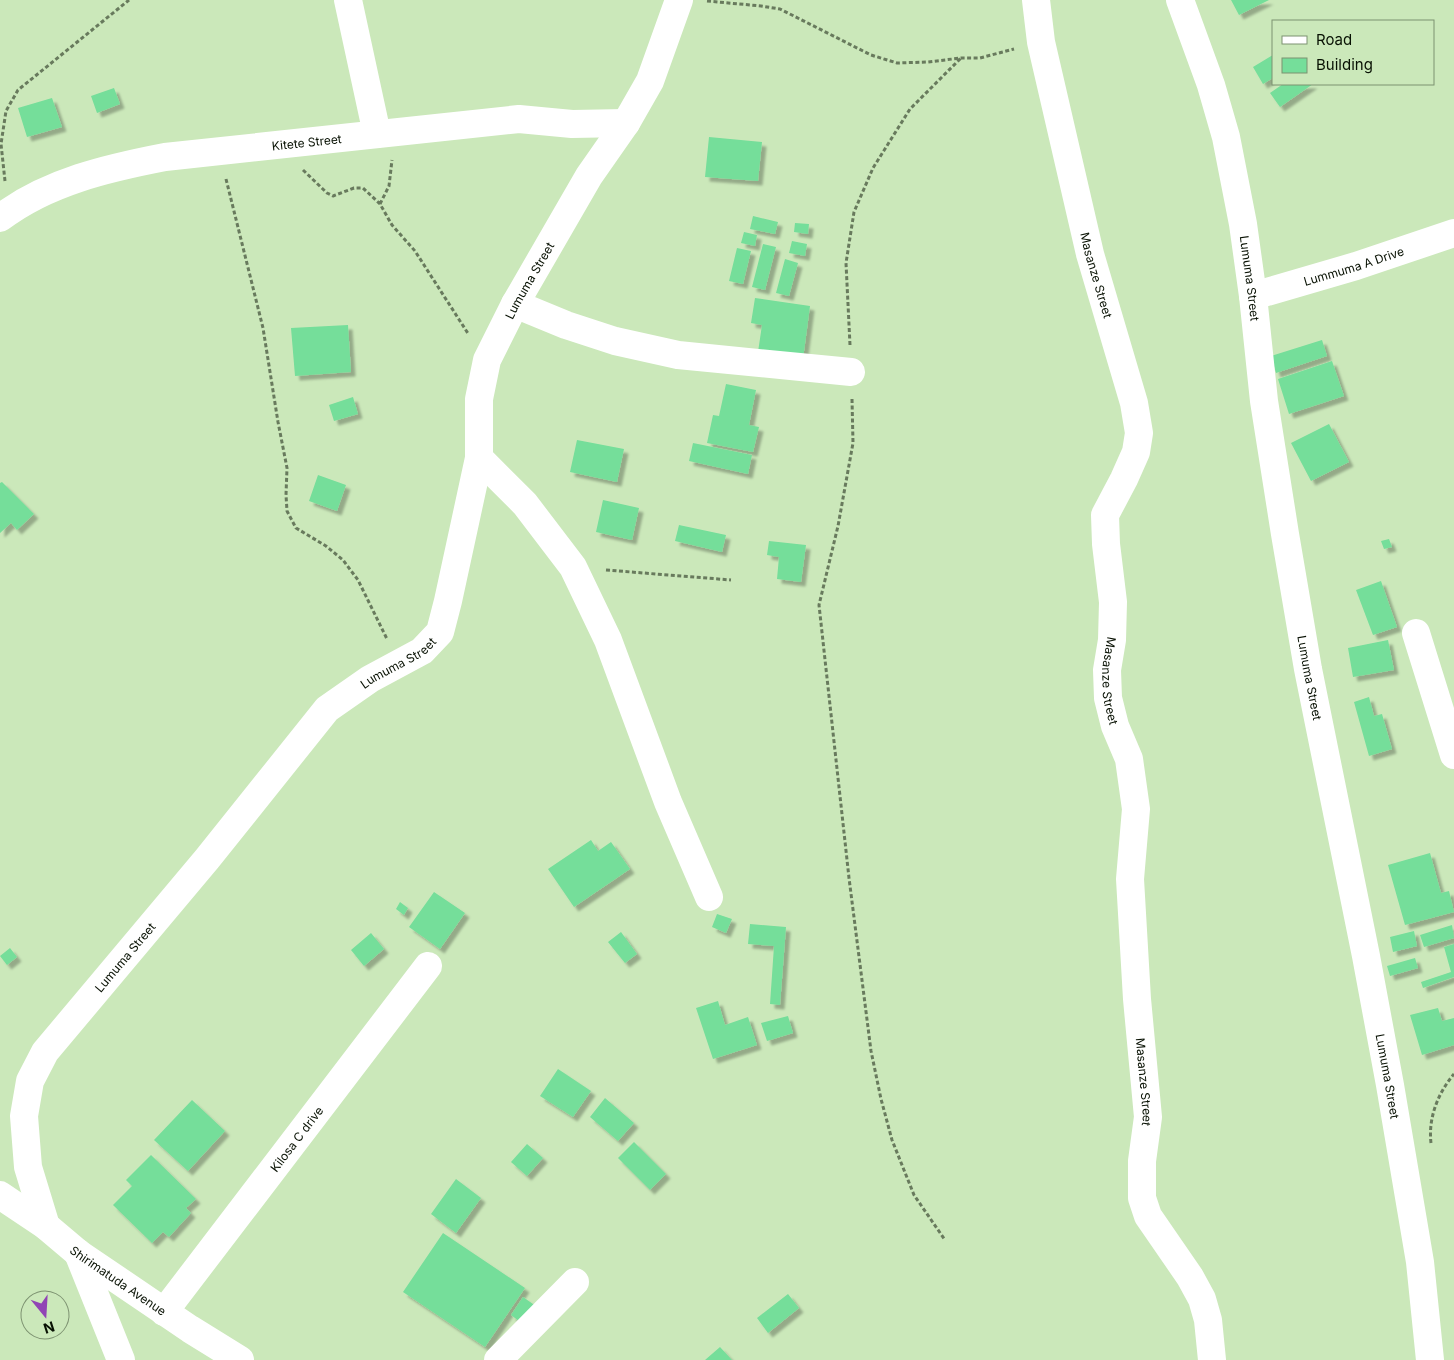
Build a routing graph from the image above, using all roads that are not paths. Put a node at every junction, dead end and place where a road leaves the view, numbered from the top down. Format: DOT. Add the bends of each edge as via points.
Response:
graph roads {
  1 [pos="348,0"];
  2 [pos="679,0"];
  3 [pos="1036,0"];
  4 [pos="1180,0"];
  5 [pos="626,123"];
  6 [pos="386,133"];
  7 [pos="4,215"];
  8 [pos="1454,233"];
  9 [pos="1253,296"];
  10 [pos="515,304"];
  11 [pos="851,372"];
  12 [pos="479,458"];
  13 [pos="1416,633"];
  14 [pos="1454,755"];
  15 [pos="709,897"];
  16 [pos="428,966"];
  17 [pos="0,1195"];
  18 [pos="46,1226"];
  19 [pos="78,1254"];
  20 [pos="575,1282"];
  21 [pos="164,1312"];
  22 [pos="121,1360"];
  23 [pos="240,1360"];
  24 [pos="498,1360"];
  25 [pos="1212,1360"];
  26 [pos="1430,1360"];
  1 -- 6 [label="street"];
  2 -- 5 [label="street, Lumuma Street" via="650,81"];
  3 -- 25 [label="street, Masanze Street" via="1041,42 1090,254 1134,403 1139,433 1136,452 1106,515 1106,544 1112,602 1108,698 1129,759 1136,809 1130,879 1148,1117 1142,1161 1142,1198 1148,1216 1202,1299 1208,1320"];
  4 -- 9 [label="street, Lumuma Street" via="1226,137"];
  5 -- 6 [label="street, Kitete Street" via="572,124 520,119"];
  5 -- 10 [label="street, Lumuma Street" via="589,176"];
  6 -- 7 [label="street, Kitete Street" via="118,166 48,190"];
  8 -- 9 [label="street, Lummuma A Drive"];
  9 -- 26 [label="street, Lumuma Street" via="1264,401 1285,534 1308,669 1392,1094 1420,1262"];
  10 -- 11 [label="street" via="615,341 678,355"];
  10 -- 12 [label="street, Lumuma Street" via="487,360 480,399"];
  12 -- 15 [label="street" via="525,504 574,567 608,640 668,802"];
  12 -- 18 [label="street, Lumuma Street" via="440,632 422,651 370,679 327,709 207,859 45,1052 30,1081 24,1116 28,1167"];
  13 -- 14 [label="street"];
  16 -- 21 [label="street, Kilosa C drive"];
  17 -- 18 [label="street, Shirimatuda Avenue"];
  18 -- 19 [label="street, Shirimatuda Avenue"];
  19 -- 21 [label="street, Shirimatuda Avenue"];
  19 -- 22 [label="street"];
  20 -- 24 [label="street"];
  21 -- 23 [label="street, Shirimatuda Avenue"];
}
